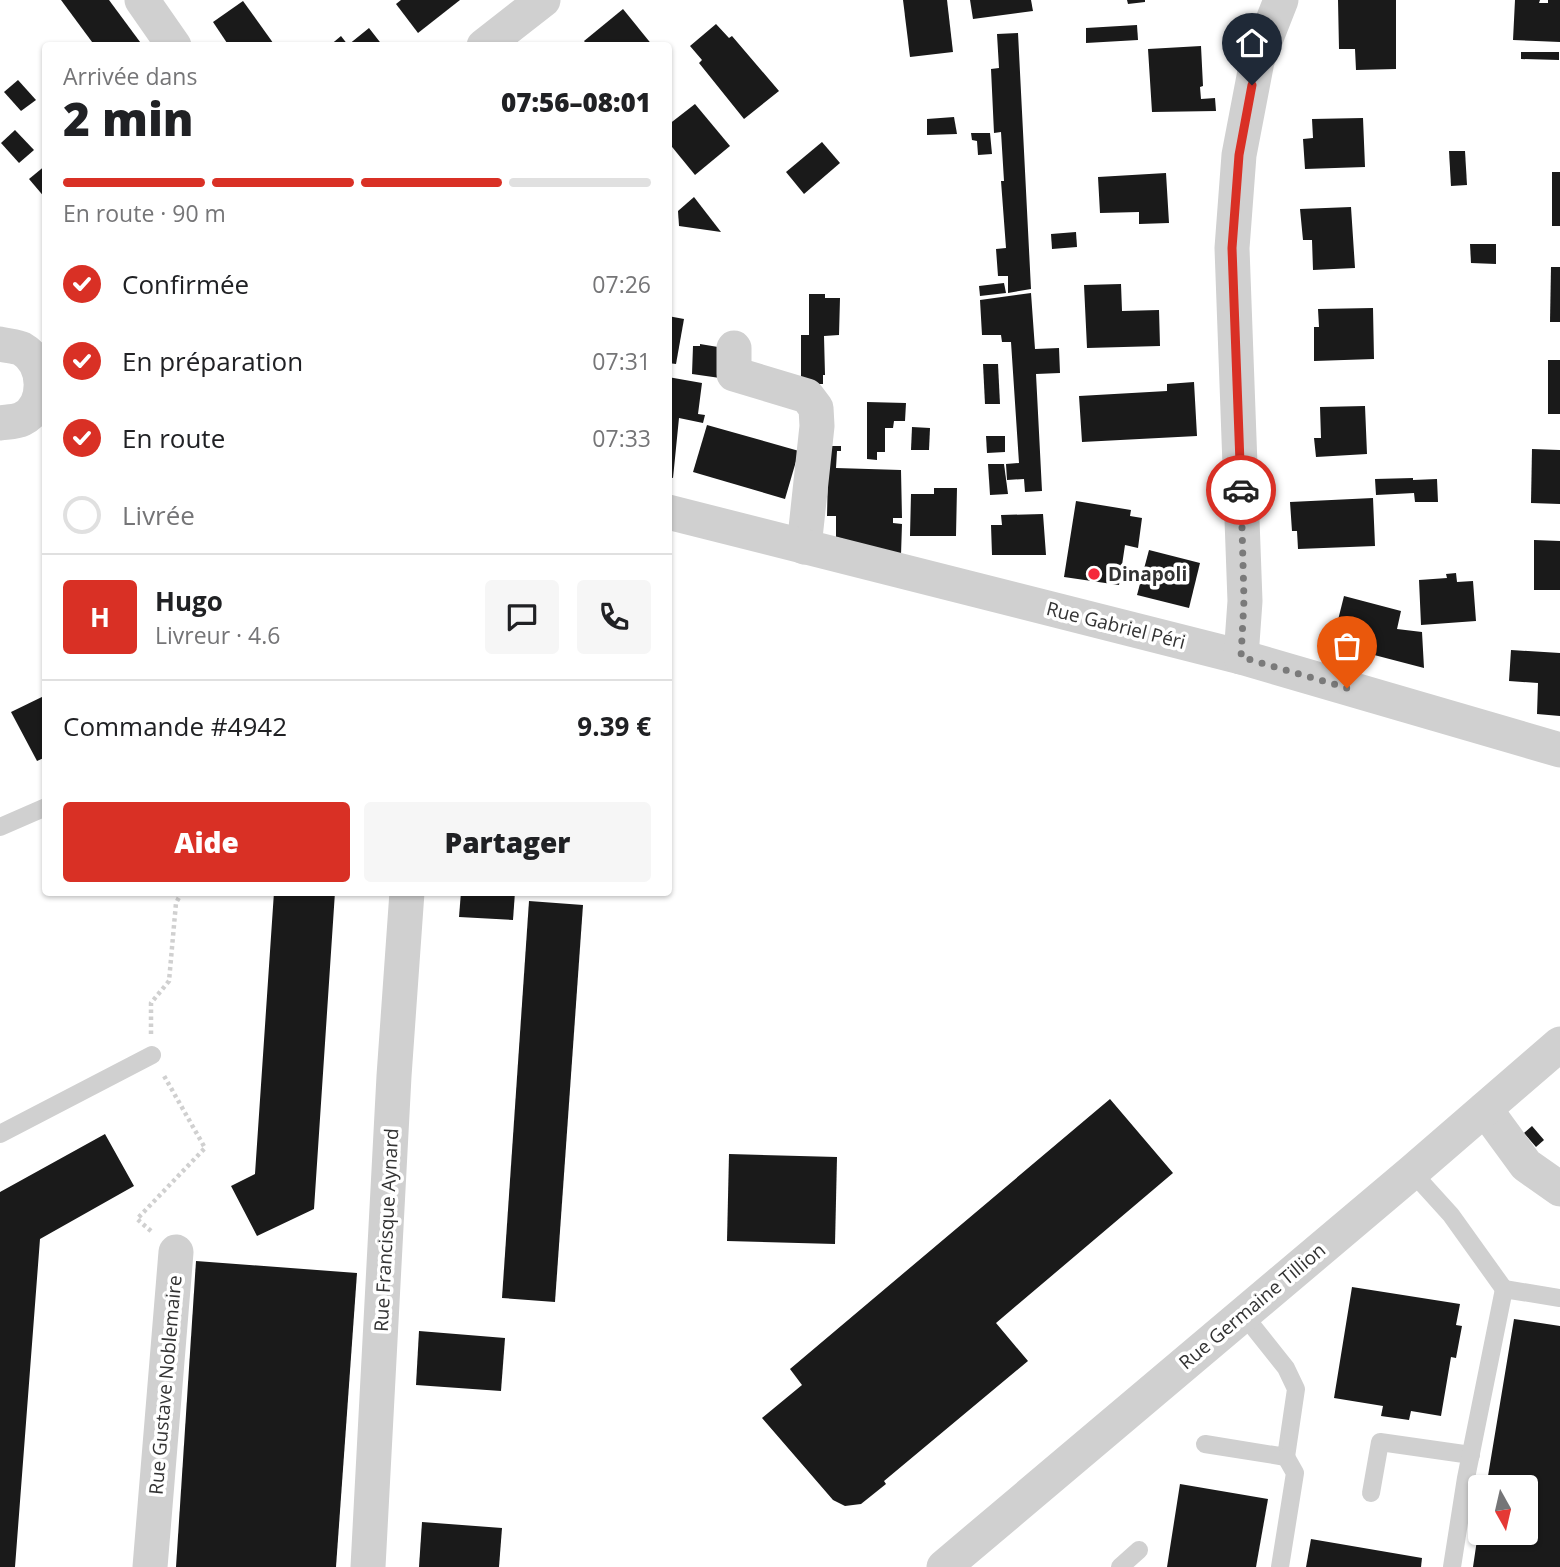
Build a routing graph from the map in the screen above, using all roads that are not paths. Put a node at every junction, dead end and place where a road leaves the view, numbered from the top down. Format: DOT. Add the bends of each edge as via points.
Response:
graph roads {
  1 [pos="142,0"];
  2 [pos="543,0"];
  3 [pos="1281,0"];
  4 [pos="171,42"];
  5 [pos="489,42"];
  6 [pos="0,344"];
  7 [pos="734,348"];
  8 [pos="42,364"];
  9 [pos="41,405"];
  10 [pos="0,423"];
  11 [pos="672,513"];
  12 [pos="804,547"];
  13 [pos="1241,657"];
  14 [pos="1560,750"];
  15 [pos="42,809"];
  16 [pos="0,827"];
  17 [pos="407,896"];
  18 [pos="1560,1044"];
  19 [pos="152,1055"];
  20 [pos="1486,1109"];
  21 [pos="0,1134"];
  22 [pos="1412,1172"];
  23 [pos="1560,1189"];
  24 [pos="176,1252"];
  25 [pos="1504,1289"];
  26 [pos="1560,1298"];
  27 [pos="1243,1314"];
  28 [pos="1205,1444"];
  29 [pos="1471,1455"];
  30 [pos="1286,1457"];
  31 [pos="1371,1493"];
  32 [pos="1139,1550"];
  33 [pos="150,1567"];
  34 [pos="368,1567"];
  35 [pos="943,1567"];
  36 [pos="1120,1567"];
  37 [pos="1280,1567"];
  38 [pos="1452,1567"];
  1 -- 4 [label="street"];
  2 -- 5 [label="street"];
  3 -- 13 [label="street" via="1257,61 1239,155 1232,248 1244,600"];
  6 -- 8 [label="street" via="23,350"];
  7 -- 12 [label="street" via="734,374 807,396 816,408"];
  9 -- 10 [label="street" via="22,419"];
  11 -- 12 [label="street, Rue Gabriel Péri"];
  12 -- 13 [label="street, Rue Gabriel Péri"];
  13 -- 14 [label="street, Rue Gabriel Péri"];
  15 -- 16 [label="lane"];
  17 -- 34 [label="street, Rue Francisque Aynard"];
  18 -- 20 [label="street, Rue Germaine Tillion"];
  19 -- 21 [label="lane"];
  20 -- 22 [label="street, Rue Germaine Tillion"];
  20 -- 23 [label="street" via="1526,1165"];
  22 -- 25 [label="lane" via="1451,1215"];
  22 -- 27 [label="street, Rue Germaine Tillion"];
  24 -- 33 [label="street, Rue Gustave Noblemaire"];
  25 -- 26 [label="lane"];
  25 -- 29 [label="lane"];
  27 -- 30 [label="lane" via="1286,1368 1296,1389"];
  27 -- 35 [label="street, Rue Germaine Tillion"];
  28 -- 30 [label="lane"];
  29 -- 31 [label="lane" via="1380,1442"];
  29 -- 38 [label="lane"];
  30 -- 37 [label="lane" via="1295,1473"];
  32 -- 36 [label="lane"];
}
